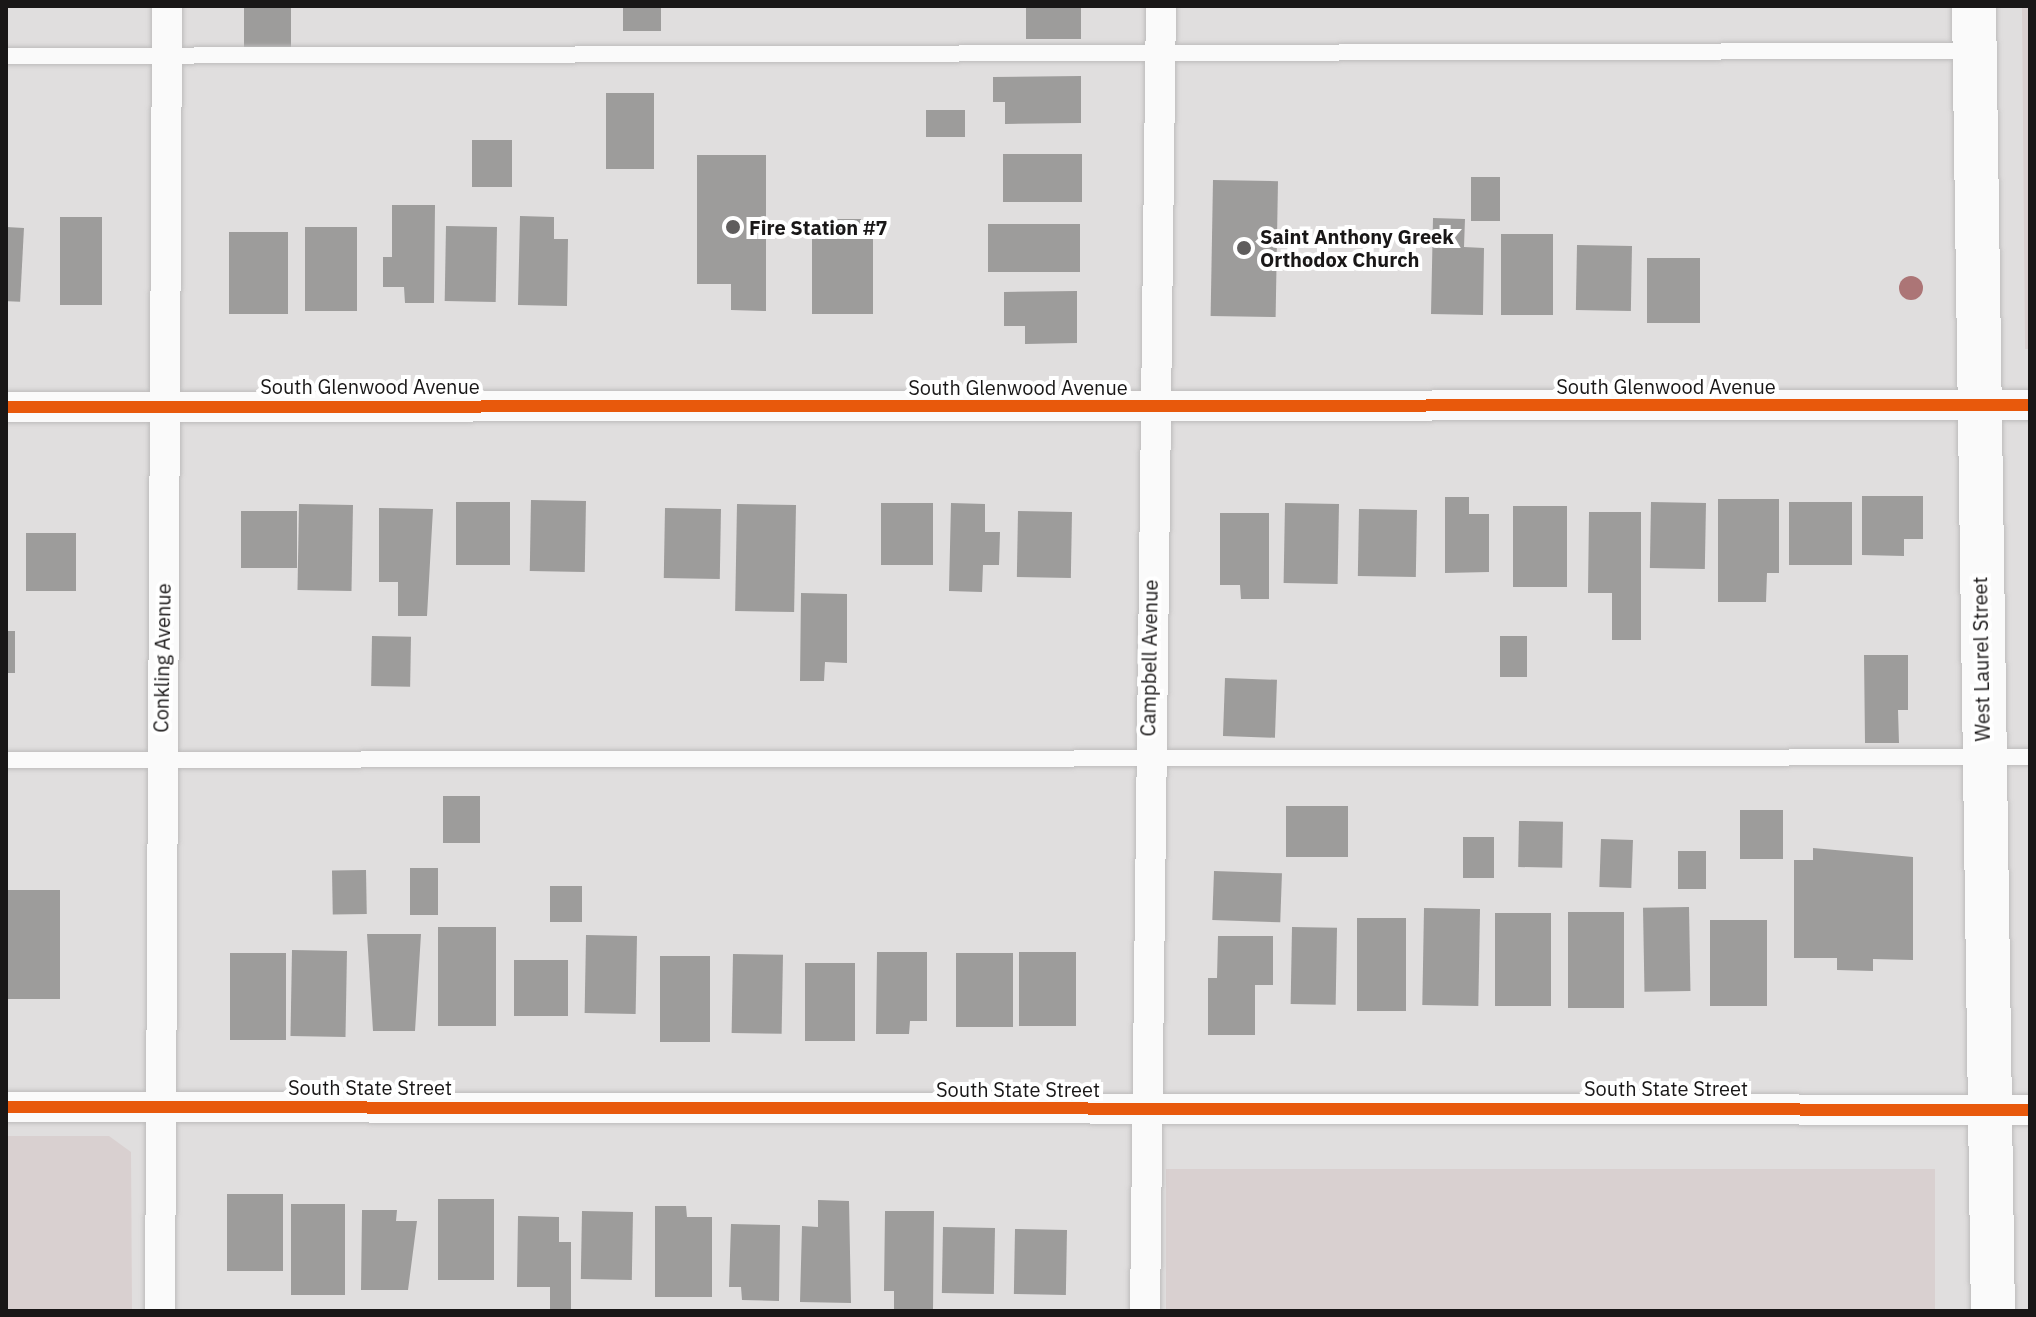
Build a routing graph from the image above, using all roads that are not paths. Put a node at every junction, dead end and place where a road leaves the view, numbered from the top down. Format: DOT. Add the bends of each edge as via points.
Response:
graph roads {
  1 [pos="167,6"];
  2 [pos="1161,6"];
  3 [pos="1974,6"];
  4 [pos="1974,51"];
  5 [pos="1161,53"];
  6 [pos="6,56"];
  7 [pos="166,57"];
  8 [pos="2030,405"];
  9 [pos="166,406"];
  10 [pos="1978,406"];
  11 [pos="6,407"];
  12 [pos="1153,407"];
  13 [pos="1983,757"];
  14 [pos="2030,757"];
  15 [pos="1147,759"];
  16 [pos="6,760"];
  17 [pos="161,761"];
  18 [pos="6,1107"];
  19 [pos="161,1107"];
  20 [pos="1145,1110"];
  21 [pos="2009,1110"];
  22 [pos="160,1311"];
  23 [pos="1145,1311"];
  24 [pos="1993,1311"];
  1 -- 7 [label="street, Conkling Avenue"];
  2 -- 5 [label="street, Campbell Avenue"];
  3 -- 4 [label="street, West Laurel Street"];
  4 -- 5 [label="lane"];
  4 -- 10 [label="street, West Laurel Street"];
  5 -- 7 [label="lane"];
  5 -- 12 [label="street, Campbell Avenue"];
  6 -- 7 [label="lane"];
  7 -- 9 [label="street, Conkling Avenue"];
  8 -- 10 [label="street, South Glenwood Avenue"];
  9 -- 11 [label="street, South Glenwood Avenue"];
  9 -- 12 [label="street, South Glenwood Avenue"];
  9 -- 17 [label="street, Conkling Avenue"];
  10 -- 12 [label="street, South Glenwood Avenue"];
  10 -- 13 [label="street, West Laurel Street"];
  12 -- 15 [label="street, Campbell Avenue"];
  13 -- 14 [label="lane"];
  13 -- 15 [label="lane"];
  13 -- 21 [label="street, West Laurel Street"];
  15 -- 17 [label="lane"];
  15 -- 20 [label="street, Campbell Avenue"];
  16 -- 17 [label="lane"];
  17 -- 19 [label="street, Conkling Avenue"];
  18 -- 19 [label="street, South State Street"];
  19 -- 20 [label="street, South State Street"];
  19 -- 22 [label="street, Conkling Avenue"];
  20 -- 21 [label="street, South State Street"];
  20 -- 23 [label="street, Campbell Avenue"];
  21 -- 24 [label="street, West Laurel Street"];
}
